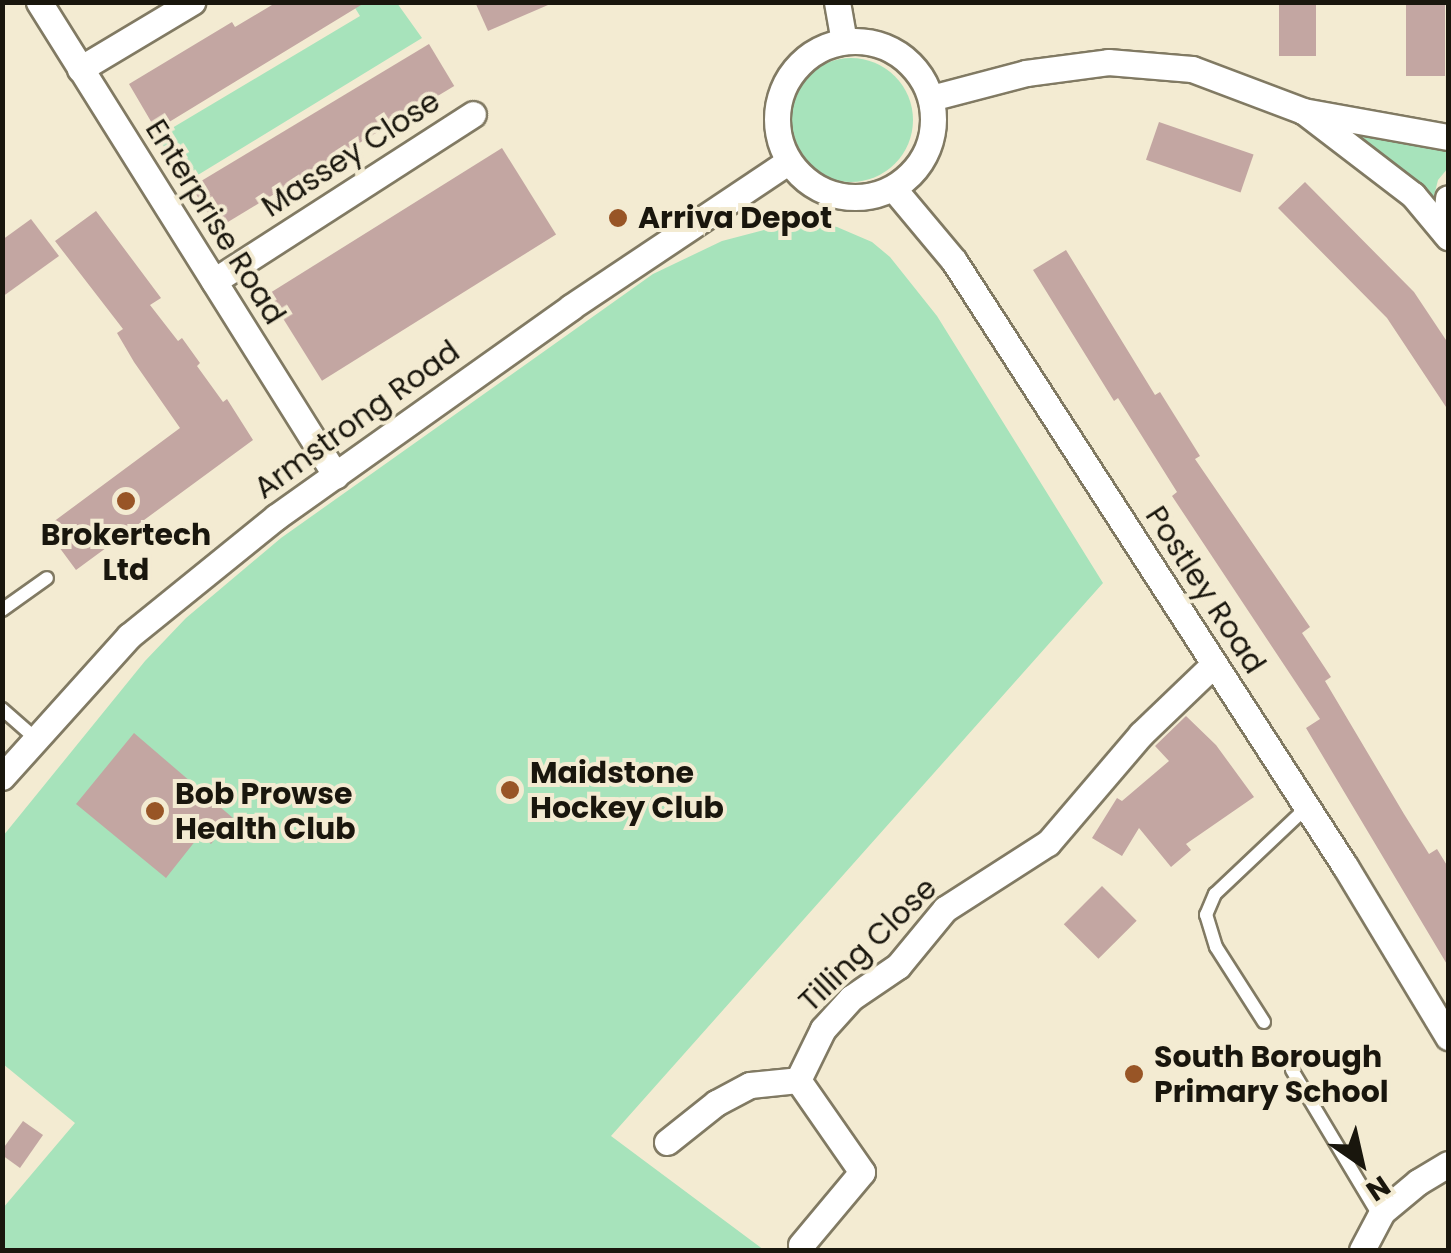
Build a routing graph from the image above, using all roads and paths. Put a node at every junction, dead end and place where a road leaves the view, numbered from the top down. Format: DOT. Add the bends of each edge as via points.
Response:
graph roads {
  1 [pos="38,2"];
  2 [pos="192,2"];
  3 [pos="837,2"];
  4 [pos="844,40"];
  5 [pos="80,69"];
  6 [pos="932,98"];
  7 [pos="1303,111"];
  8 [pos="473,114"];
  9 [pos="1448,137"];
  10 [pos="788,162"];
  11 [pos="893,188"];
  12 [pos="1448,198"];
  13 [pos="1447,235"];
  14 [pos="214,281"];
  15 [pos="336,476"];
  16 [pos="47,578"];
  17 [pos="2,610"];
  18 [pos="1214,664"];
  19 [pos="2,709"];
  20 [pos="35,738"];
  21 [pos="2,777"];
  22 [pos="1306,807"];
  23 [pos="1264,1022"];
  24 [pos="1448,1037"];
  25 [pos="1292,1070"];
  26 [pos="798,1080"];
  27 [pos="667,1142"];
  28 [pos="1448,1164"];
  29 [pos="1380,1217"];
  30 [pos="801,1245"];
  31 [pos="1362,1250"];
  1 -- 5 [label="street, Enterprise Road"];
  2 -- 5 [label="street"];
  3 -- 4 [label="street"];
  4 -- 6 [label="street" via="884,45 917,70"];
  4 -- 10 [label="street" via="806,57 784,84 776,118"];
  5 -- 14 [label="street, Enterprise Road"];
  6 -- 7 [label="street" via="1026,73 1108,62 1192,68"];
  6 -- 11 [label="street" via="932,137 919,166"];
  7 -- 9 [label="street"];
  7 -- 13 [label="street" via="1413,195"];
  8 -- 14 [label="street, Massey Close"];
  10 -- 11 [label="street" via="826,193 862,198"];
  10 -- 15 [label="street, Armstrong Road" via="586,296"];
  11 -- 18 [label="street, Postley Road" via="954,261"];
  12 -- 13 [label="street"];
  14 -- 15 [label="street, Enterprise Road"];
  15 -- 20 [label="street, Armstrong Road" via="129,636"];
  16 -- 17 [label="lane"];
  18 -- 22 [label="street, Postley Road"];
  18 -- 26 [label="street, Tilling Close" via="1141,734 1048,843 945,909 898,966 851,998 823,1029"];
  19 -- 20 [label="lane"];
  20 -- 21 [label="street, Armstrong Road"];
  22 -- 23 [label="lane" via="1214,894 1206,915 1216,947"];
  22 -- 24 [label="street, Postley Road"];
  25 -- 29 [label="lane"];
  26 -- 27 [label="street" via="750,1085"];
  26 -- 30 [label="street" via="862,1172"];
  28 -- 29 [label="street"];
  29 -- 31 [label="street"];
}
